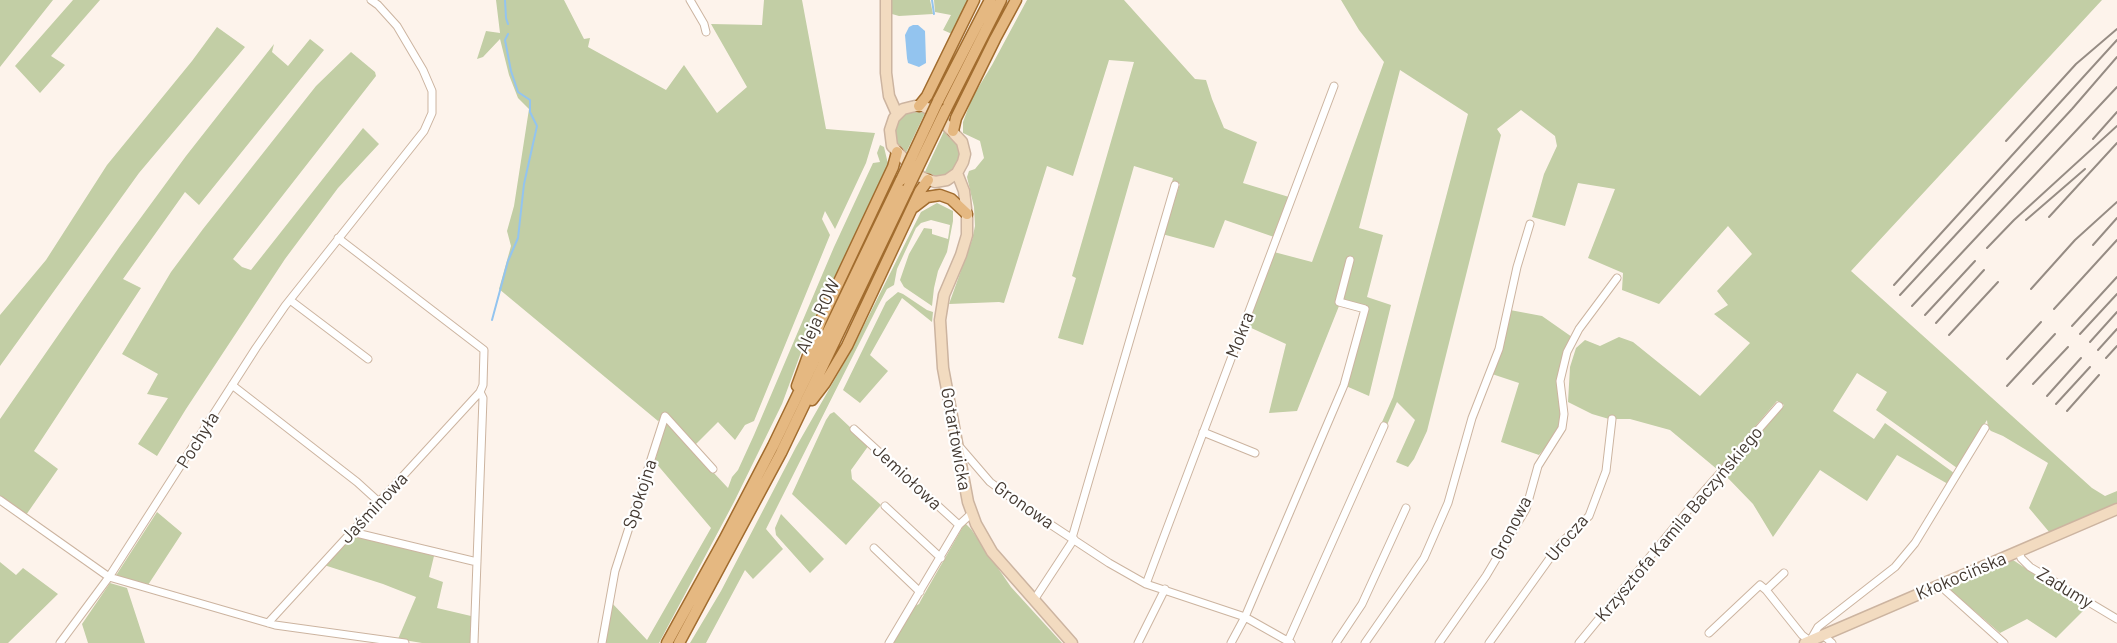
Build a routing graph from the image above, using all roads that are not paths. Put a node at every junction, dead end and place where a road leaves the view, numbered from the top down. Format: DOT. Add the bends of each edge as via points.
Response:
graph roads {
  1 [pos="371,0"];
  2 [pos="690,0"];
  3 [pos="885,0"];
  4 [pos="974,0"];
  5 [pos="990,0"];
  6 [pos="1001,0"];
  7 [pos="1016,0"];
  8 [pos="706,32"];
  9 [pos="888,81"];
  10 [pos="1334,86"];
  11 [pos="942,105"];
  12 [pos="919,106"];
  13 [pos="907,107"];
  14 [pos="897,114"];
  15 [pos="953,131"];
  16 [pos="897,152"];
  17 [pos="957,173"];
  18 [pos="928,180"];
  19 [pos="947,180"];
  20 [pos="905,184"];
  21 [pos="1175,185"];
  22 [pos="912,209"];
  23 [pos="966,209"];
  24 [pos="1530,224"];
  25 [pos="338,238"];
  26 [pos="1350,260"];
  27 [pos="1617,278"];
  28 [pos="290,300"];
  29 [pos="368,359"];
  30 [pos="232,385"];
  31 [pos="480,392"];
  32 [pos="1779,406"];
  33 [pos="798,418"];
  34 [pos="1612,419"];
  35 [pos="786,420"];
  36 [pos="1384,426"];
  37 [pos="1985,428"];
  38 [pos="854,429"];
  39 [pos="1203,432"];
  40 [pos="956,442"];
  41 [pos="1255,453"];
  42 [pos="713,469"];
  43 [pos="0,500"];
  44 [pos="379,502"];
  45 [pos="885,506"];
  46 [pos="1406,508"];
  47 [pos="2116,510"];
  48 [pos="972,513"];
  49 [pos="959,525"];
  50 [pos="352,532"];
  51 [pos="1073,539"];
  52 [pos="874,548"];
  53 [pos="2019,551"];
  54 [pos="940,558"];
  55 [pos="477,562"];
  56 [pos="1784,573"];
  57 [pos="109,577"];
  58 [pos="1146,584"];
  59 [pos="1942,584"];
  60 [pos="1165,589"];
  61 [pos="1766,590"];
  62 [pos="920,592"];
  63 [pos="1034,600"];
  64 [pos="1245,616"];
  65 [pos="2117,619"];
  66 [pos="268,623"];
  67 [pos="1709,633"];
  68 [pos="1827,639"];
  69 [pos="1289,642"];
  70 [pos="1807,642"];
  71 [pos="60,643"];
  72 [pos="405,643"];
  73 [pos="474,643"];
  74 [pos="602,643"];
  75 [pos="667,643"];
  76 [pos="679,643"];
  77 [pos="889,643"];
  78 [pos="1072,643"];
  79 [pos="1138,643"];
  80 [pos="1231,643"];
  81 [pos="1336,643"];
  82 [pos="1365,643"];
  83 [pos="1439,643"];
  84 [pos="1489,643"];
  85 [pos="1579,643"];
  86 [pos="2004,643"];
  1 -- 25 [label="street, Pochyła" via="397,26 423,70 432,91 432,113 424,131"];
  2 -- 8 [label="street"];
  3 -- 9 [label="street"];
  4 -- 12 [label="main road"];
  5 -- 11 [label="main road, Aleja ROW"];
  6 -- 11 [label="main road, Aleja ROW"];
  7 -- 15 [label="main road"];
  9 -- 13 [label="street"];
  9 -- 14 [label="street"];
  10 -- 39 [label="street, Mokra"];
  11 -- 20 [label="main road, Aleja ROW, bridge"];
  12 -- 13 [label="street"];
  12 -- 15 [label="street" via="934,112"];
  13 -- 14 [label="street"];
  14 -- 16 [label="street" via="890,134"];
  15 -- 17 [label="street" via="964,150"];
  16 -- 18 [label="street"];
  16 -- 35 [label="main road" via="817,328"];
  17 -- 19 [label="street"];
  17 -- 23 [label="street, Gotartowicka"];
  18 -- 19 [label="street"];
  18 -- 22 [label="main road"];
  19 -- 23 [label="street"];
  20 -- 33 [label="main road, Aleja ROW"];
  20 -- 35 [label="main road, Aleja ROW"];
  21 -- 51 [label="street, Gronowa"];
  22 -- 23 [label="main road" via="927,197 940,195"];
  22 -- 33 [label="main road" via="839,360"];
  23 -- 40 [label="street, Gotartowicka" via="964,246 944,295 939,320"];
  24 -- 82 [label="street" via="1499,349 1472,418 1448,503 1424,558"];
  25 -- 28 [label="street, Pochyła"];
  25 -- 31 [label="street" via="481,347 485,353"];
  26 -- 64 [label="street" via="1339,302 1365,309 1344,385"];
  27 -- 83 [label="street, Gronowa" via="1579,328 1567,352 1560,381 1562,428 1538,466 1526,509"];
  28 -- 29 [label="street"];
  28 -- 30 [label="street, Pochyła"];
  30 -- 44 [label="street"];
  30 -- 57 [label="street, Pochyła"];
  31 -- 44 [label="street, Jaśminowa"];
  31 -- 55 [label="street" via="483,398"];
  32 -- 85 [label="street, Krzysztofa Kamila Baczyńskiego"];
  33 -- 76 [label="main road, Aleja ROW"];
  34 -- 84 [label="street, Urocza" via="1606,471 1588,516 1560,544"];
  35 -- 75 [label="main road, Aleja ROW"];
  36 -- 69 [label="street"];
  37 -- 70 [label="street" via="1916,543 1896,567 1818,627"];
  38 -- 49 [label="street, Jemiołowa"];
  39 -- 41 [label="street"];
  39 -- 58 [label="street, Mokra"];
  40 -- 48 [label="street, Gotartowicka"];
  40 -- 51 [label="street, Gronowa" via="990,482"];
  42 -- 74 [label="street, Spokojna" via="665,416 615,571"];
  43 -- 57 [label="street"];
  44 -- 50 [label="street, Jaśminowa"];
  45 -- 54 [label="street"];
  46 -- 81 [label="street" via="1362,603"];
  47 -- 53 [label="street, Kłokocińska"];
  48 -- 49 [label="street"];
  48 -- 63 [label="street, Gotartowicka" via="992,552"];
  49 -- 54 [label="street"];
  50 -- 55 [label="street"];
  50 -- 66 [label="street, Jaśminowa"];
  51 -- 58 [label="street, Gronowa"];
  51 -- 63 [label="street"];
  52 -- 62 [label="street"];
  53 -- 59 [label="street, Kłokocińska"];
  53 -- 65 [label="street, Zadumy" via="2031,567"];
  54 -- 62 [label="street"];
  55 -- 73 [label="street"];
  56 -- 61 [label="street"];
  57 -- 66 [label="street"];
  57 -- 71 [label="street, Pochyła"];
  58 -- 60 [label="street, Gronowa"];
  59 -- 68 [label="street, Kłokocińska"];
  59 -- 86 [label="street"];
  60 -- 64 [label="street, Gronowa"];
  60 -- 79 [label="street"];
  61 -- 67 [label="street" via="1761,585"];
  61 -- 70 [label="street"];
  62 -- 77 [label="street"];
  63 -- 78 [label="street, Gotartowicka"];
  64 -- 69 [label="street, Gronowa"];
  64 -- 80 [label="street"];
  66 -- 72 [label="street"];
  68 -- 70 [label="street, Kłokocińska"];
}
